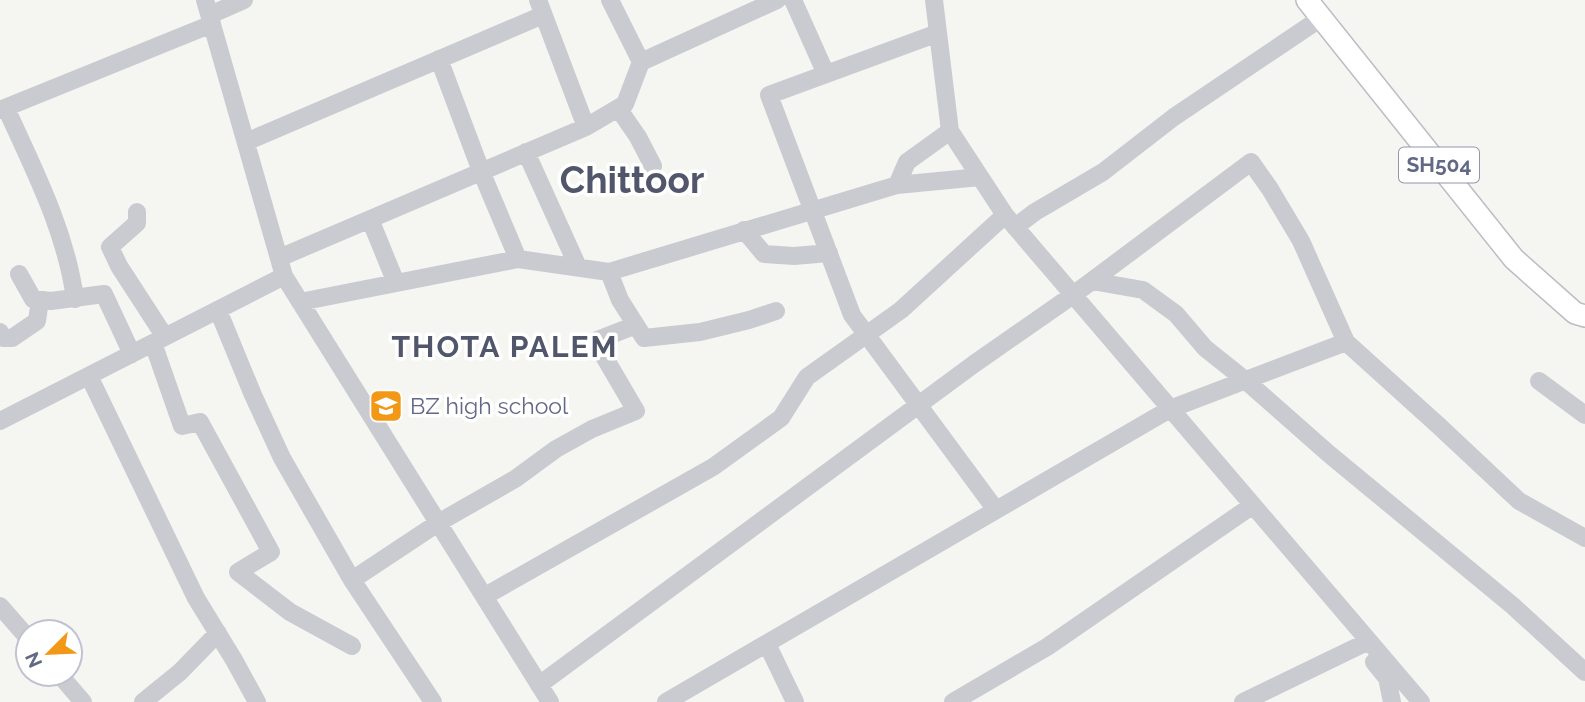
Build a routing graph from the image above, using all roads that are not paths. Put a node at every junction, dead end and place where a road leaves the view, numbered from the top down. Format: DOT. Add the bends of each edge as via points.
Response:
graph roads {
  1 [pos="244,0"];
  2 [pos="610,0"];
  3 [pos="777,0"];
  4 [pos="793,0"];
  5 [pos="934,0"];
  6 [pos="1307,0"];
  7 [pos="541,7"];
  8 [pos="209,13"];
  9 [pos="1321,19"];
  10 [pos="938,33"];
  11 [pos="439,59"];
  12 [pos="641,62"];
  13 [pos="826,74"];
  14 [pos="618,108"];
  15 [pos="3,109"];
  16 [pos="586,127"];
  17 [pos="950,131"];
  18 [pos="246,142"];
  19 [pos="526,152"];
  20 [pos="653,166"];
  21 [pos="481,171"];
  22 [pos="980,177"];
  23 [pos="898,185"];
  24 [pos="813,209"];
  25 [pos="137,212"];
  26 [pos="370,219"];
  27 [pos="1010,221"];
  28 [pos="744,230"];
  29 [pos="829,253"];
  30 [pos="279,258"];
  31 [pos="518,259"];
  32 [pos="578,267"];
  33 [pos="609,272"];
  34 [pos="19,274"];
  35 [pos="284,276"];
  36 [pos="1092,281"];
  37 [pos="396,283"];
  38 [pos="1073,295"];
  39 [pos="75,299"];
  40 [pos="40,300"];
  41 [pos="300,302"];
  42 [pos="218,310"];
  43 [pos="776,311"];
  44 [pos="1585,316"];
  45 [pos="636,325"];
  46 [pos="0,331"];
  47 [pos="866,335"];
  48 [pos="159,340"];
  49 [pos="1346,342"];
  50 [pos="132,354"];
  51 [pos="89,376"];
  52 [pos="1245,380"];
  53 [pos="1539,381"];
  54 [pos="918,405"];
  55 [pos="1170,409"];
  56 [pos="1585,415"];
  57 [pos="0,421"];
  58 [pos="1253,505"];
  59 [pos="996,510"];
  60 [pos="438,523"];
  61 [pos="1585,538"];
  62 [pos="352,580"];
  63 [pos="485,596"];
  64 [pos="218,633"];
  65 [pos="767,643"];
  66 [pos="1365,643"];
  67 [pos="352,646"];
  68 [pos="1585,672"];
  69 [pos="539,685"];
  70 [pos="71,688"];
  71 [pos="83,702"];
  72 [pos="143,702"];
  73 [pos="257,702"];
  74 [pos="433,702"];
  75 [pos="550,702"];
  76 [pos="666,702"];
  77 [pos="795,702"];
  78 [pos="953,702"];
  79 [pos="1243,702"];
  80 [pos="1392,702"];
  81 [pos="1421,702"];
  1 -- 8 [label="street"];
  2 -- 12 [label="street"];
  3 -- 12 [label="street"];
  4 -- 13 [label="street"];
  5 -- 10 [label="street"];
  6 -- 9 [label="main road, SH504"];
  7 -- 11 [label="street"];
  7 -- 16 [label="street"];
  8 -- 15 [label="street"];
  8 -- 18 [label="street"];
  9 -- 27 [label="street" via="1174,117 1103,172 1035,212"];
  9 -- 44 [label="main road, SH504" via="1514,258 1575,313"];
  10 -- 13 [label="street"];
  10 -- 17 [label="street"];
  11 -- 18 [label="street"];
  11 -- 21 [label="street"];
  12 -- 14 [label="street" via="625,104"];
  13 -- 24 [label="street" via="769,95"];
  14 -- 16 [label="street"];
  14 -- 20 [label="street"];
  15 -- 39 [label="street" via="46,195 63,242"];
  16 -- 19 [label="street"];
  17 -- 22 [label="street"];
  17 -- 23 [label="street" via="907,162"];
  18 -- 30 [label="street"];
  19 -- 21 [label="street"];
  19 -- 32 [label="street"];
  21 -- 26 [label="street"];
  21 -- 31 [label="street"];
  22 -- 23 [label="street"];
  22 -- 27 [label="street"];
  23 -- 24 [label="street"];
  24 -- 28 [label="street"];
  24 -- 29 [label="street"];
  25 -- 48 [label="street" via="137,223 110,247"];
  26 -- 30 [label="street"];
  26 -- 37 [label="street"];
  27 -- 38 [label="street"];
  27 -- 47 [label="street"];
  28 -- 29 [label="street" via="764,254"];
  28 -- 33 [label="street"];
  29 -- 47 [label="street" via="852,316"];
  30 -- 35 [label="street"];
  31 -- 32 [label="street"];
  31 -- 37 [label="street"];
  32 -- 33 [label="street"];
  33 -- 45 [label="street"];
  34 -- 40 [label="street" via="33,299"];
  35 -- 41 [label="street"];
  35 -- 42 [label="street"];
  36 -- 38 [label="street"];
  36 -- 49 [label="street" via="1251,162 1301,241"];
  36 -- 52 [label="street" via="1143,290 1176,314 1205,348"];
  37 -- 41 [label="street"];
  38 -- 54 [label="street"];
  38 -- 55 [label="street"];
  39 -- 40 [label="street"];
  39 -- 50 [label="street" via="104,295"];
  40 -- 46 [label="street" via="37,321 12,338 3,338"];
  41 -- 60 [label="street"];
  42 -- 48 [label="street"];
  42 -- 62 [label="street" via="282,458"];
  43 -- 45 [label="street" via="701,332 644,338"];
  45 -- 60 [label="street" via="595,341 636,411 556,449 515,479"];
  47 -- 54 [label="street"];
  47 -- 63 [label="street" via="807,377 781,418 713,467"];
  48 -- 50 [label="street"];
  48 -- 67 [label="street" via="182,426 200,422 271,552 238,572 290,612"];
  49 -- 52 [label="street"];
  49 -- 61 [label="street" via="1519,501"];
  50 -- 51 [label="street"];
  51 -- 57 [label="street"];
  51 -- 64 [label="street" via="196,597"];
  52 -- 55 [label="street"];
  52 -- 68 [label="street"];
  53 -- 56 [label="street"];
  54 -- 59 [label="street"];
  54 -- 69 [label="street"];
  55 -- 58 [label="street"];
  55 -- 59 [label="street"];
  58 -- 66 [label="street"];
  58 -- 78 [label="street" via="1047,647"];
  59 -- 65 [label="street"];
  60 -- 62 [label="street"];
  60 -- 63 [label="street"];
  62 -- 74 [label="street"];
  63 -- 69 [label="street"];
  64 -- 72 [label="street"];
  64 -- 73 [label="street"];
  65 -- 76 [label="street"];
  65 -- 77 [label="street"];
  66 -- 79 [label="street"];
  66 -- 80 [label="street" via="1387,678"];
  66 -- 81 [label="street"];
  69 -- 75 [label="street"];
  70 -- 71 [label="street"];
}
